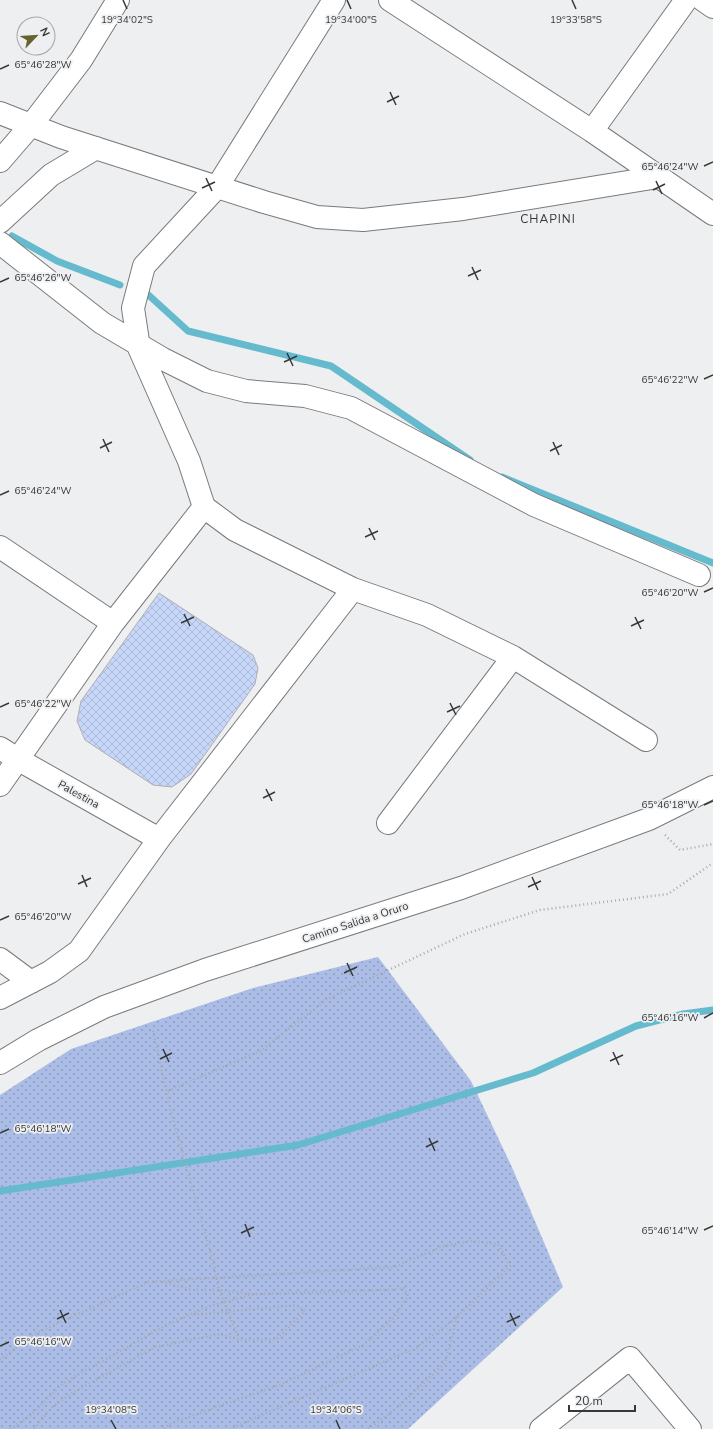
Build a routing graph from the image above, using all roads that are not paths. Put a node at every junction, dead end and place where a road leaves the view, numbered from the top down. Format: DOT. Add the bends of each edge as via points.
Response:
graph roads {
  1 [pos="118,0"];
  2 [pos="334,0"];
  3 [pos="390,0"];
  4 [pos="686,0"];
  5 [pos="703,0"];
  6 [pos="713,7"];
  7 [pos="0,113"];
  8 [pos="32,124"];
  9 [pos="592,131"];
  10 [pos="96,148"];
  11 [pos="0,161"];
  12 [pos="658,178"];
  13 [pos="217,187"];
  14 [pos="713,214"];
  15 [pos="0,222"];
  16 [pos="0,243"];
  17 [pos="139,344"];
  18 [pos="204,507"];
  19 [pos="0,547"];
  20 [pos="699,575"];
  21 [pos="353,589"];
  22 [pos="113,623"];
  23 [pos="513,657"];
  24 [pos="646,740"];
  25 [pos="0,748"];
  26 [pos="19,760"];
  27 [pos="0,785"];
  28 [pos="713,787"];
  29 [pos="388,823"];
  30 [pos="159,839"];
  31 [pos="0,958"];
  32 [pos="30,982"];
  33 [pos="0,998"];
  34 [pos="0,1063"];
  35 [pos="541,1429"];
  36 [pos="690,1429"];
  1 -- 8 [label="main road" via="82,60"];
  2 -- 13 [label="main road"];
  3 -- 9 [label="main road"];
  4 -- 9 [label="main road"];
  5 -- 6 [label="main road"];
  7 -- 8 [label="main road"];
  8 -- 10 [label="main road"];
  8 -- 11 [label="main road"];
  9 -- 12 [label="main road"];
  10 -- 13 [label="main road"];
  10 -- 15 [label="main road" via="51,175"];
  12 -- 13 [label="main road" via="463,209 362,220 317,217"];
  12 -- 14 [label="main road"];
  13 -- 17 [label="main road" via="144,266 133,308"];
  16 -- 17 [label="main road" via="102,322"];
  17 -- 18 [label="main road" via="189,461"];
  17 -- 20 [label="main road" via="207,381 246,391 305,396 351,408 534,505"];
  18 -- 21 [label="main road" via="235,530"];
  18 -- 22 [label="main road"];
  19 -- 22 [label="main road"];
  21 -- 23 [label="main road" via="428,615"];
  21 -- 30 [label="main road"];
  22 -- 26 [label="main road"];
  23 -- 24 [label="main road"];
  23 -- 29 [label="main road"];
  25 -- 26 [label="main road, Palestina"];
  26 -- 27 [label="main road"];
  26 -- 30 [label="main road, Palestina"];
  28 -- 34 [label="main road, Camino Salida a Oruro" via="649,819 461,888 205,970 104,1007 38,1040"];
  30 -- 32 [label="main road" via="79,951 50,972"];
  31 -- 32 [label="main road"];
  32 -- 33 [label="main road"];
  35 -- 36 [label="main road" via="630,1358"];
}
